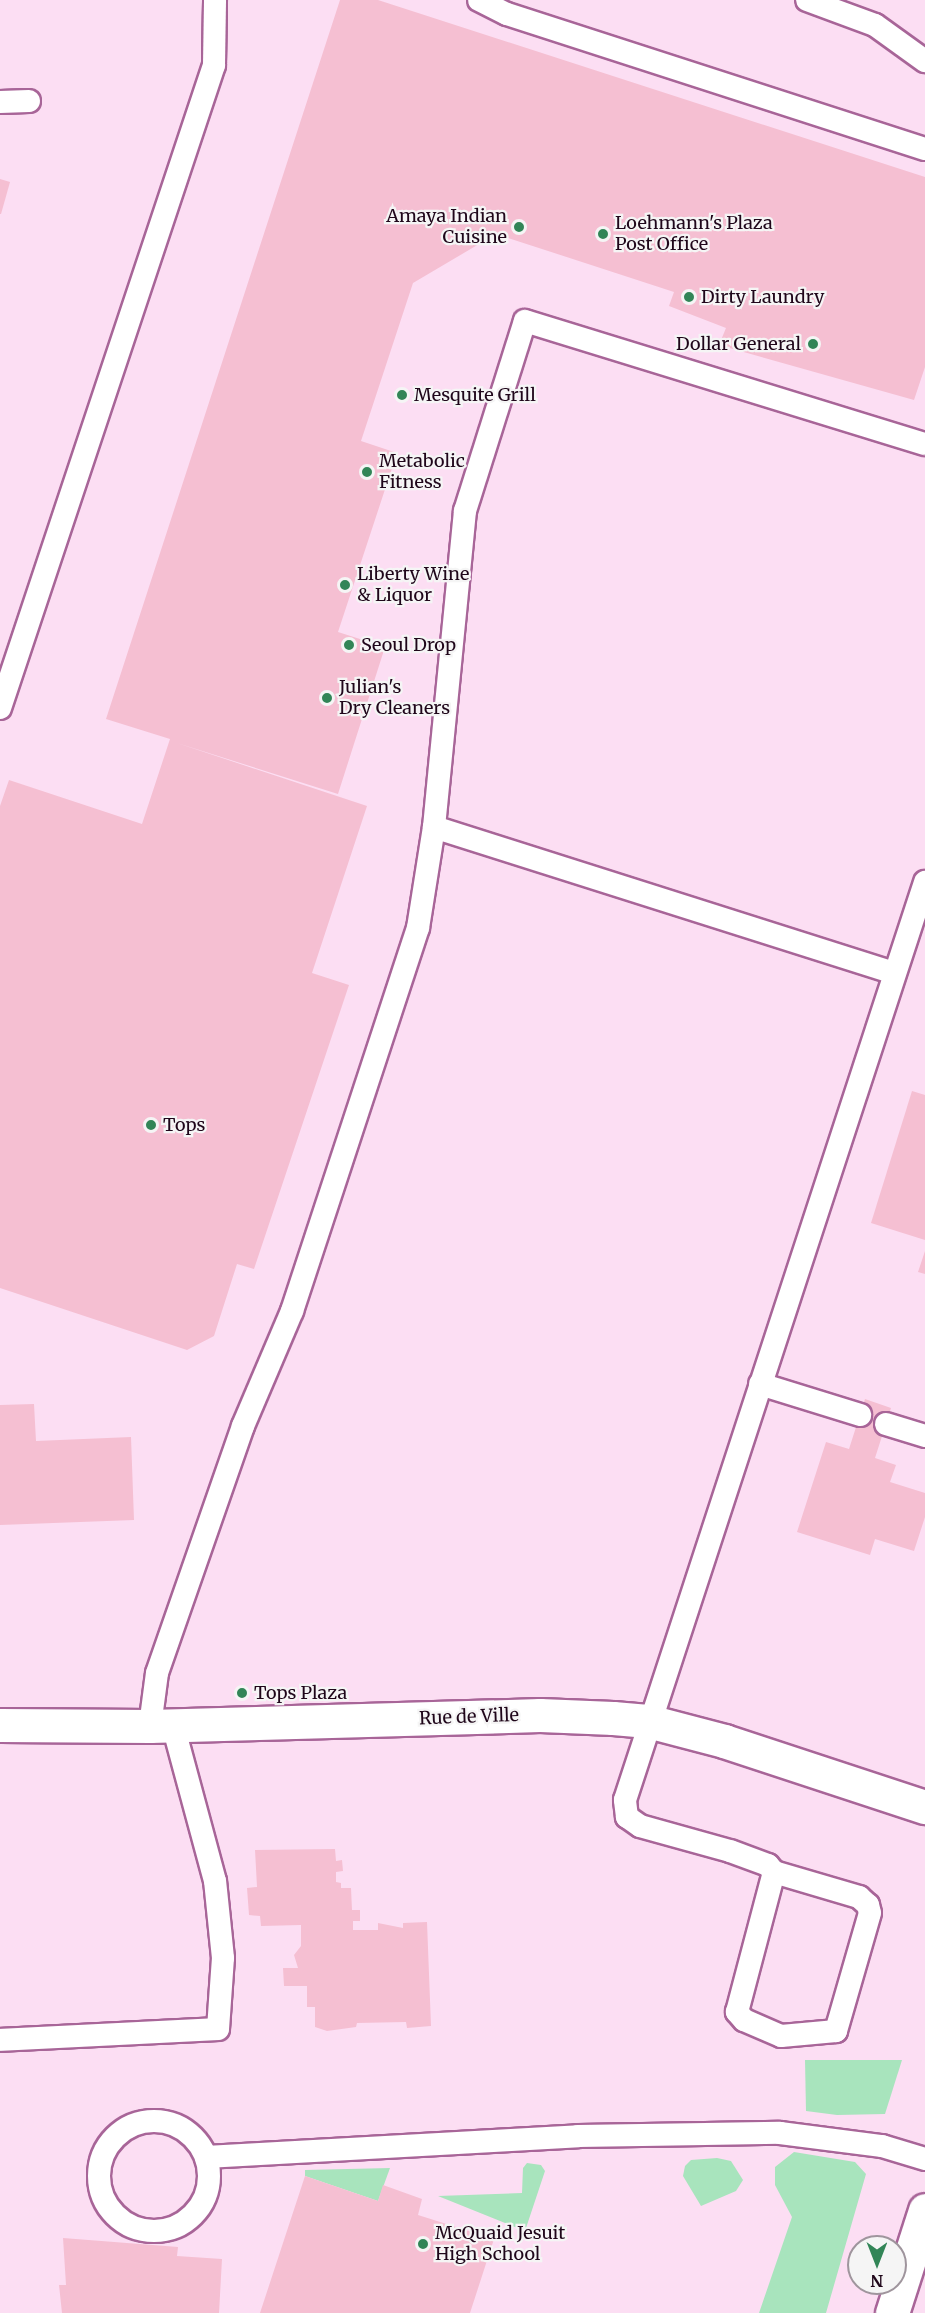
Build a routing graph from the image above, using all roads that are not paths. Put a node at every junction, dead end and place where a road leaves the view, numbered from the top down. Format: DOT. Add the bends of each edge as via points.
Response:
graph roads {
  1 [pos="215,0"];
  2 [pos="479,0"];
  3 [pos="807,0"];
  4 [pos="925,61"];
  5 [pos="29,100"];
  6 [pos="0,102"];
  7 [pos="925,149"];
  8 [pos="925,444"];
  9 [pos="0,708"];
  10 [pos="434,827"];
  11 [pos="925,882"];
  12 [pos="894,973"];
  13 [pos="759,1384"];
  14 [pos="860,1415"];
  15 [pos="886,1424"];
  16 [pos="925,1436"];
  17 [pos="648,1721"];
  18 [pos="0,1725"];
  19 [pos="162,1725"];
  20 [pos="925,1807"];
  21 [pos="774,1872"];
  22 [pos="0,2040"];
  23 [pos="206,2157"];
  24 [pos="925,2159"];
  25 [pos="925,2210"];
  26 [pos="892,2313"];
  1 -- 9 [label="lane" via="214,65"];
  2 -- 7 [label="lane" via="507,14"];
  3 -- 4 [label="lane" via="875,25"];
  5 -- 6 [label="lane"];
  8 -- 10 [label="lane" via="525,321 465,511"];
  10 -- 12 [label="lane"];
  10 -- 19 [label="lane" via="418,928 292,1311 243,1426 157,1673"];
  11 -- 12 [label="lane"];
  12 -- 13 [label="lane"];
  13 -- 14 [label="lane"];
  13 -- 17 [label="lane"];
  15 -- 16 [label="lane"];
  17 -- 19 [label="street, Rue de Ville" via="540,1715"];
  17 -- 20 [label="street, Rue de Ville" via="724,1741"];
  17 -- 21 [label="lane" via="625,1800 627,1816 640,1826 730,1851 768,1865"];
  18 -- 19 [label="street, Rue de Ville"];
  19 -- 22 [label="lane" via="215,1881 223,1958 218,2029"];
  21 -- 21 [label="lane" via="737,2012 744,2020 781,2036 836,2031 870,1913 868,1905 859,1897"];
  23 -- 23 [label="lane" via="184,2130 167,2122 149,2121 132,2126 105,2150 100,2185 106,2202 133,2226 168,2229 198,2209 210,2175"];
  23 -- 24 [label="lane" via="578,2136 780,2133 882,2146"];
  25 -- 26 [label="street"];
}
